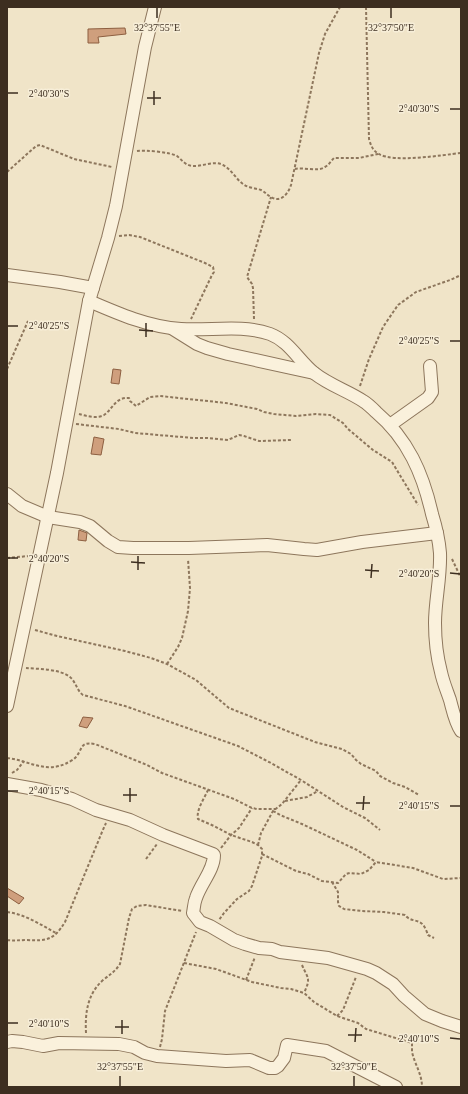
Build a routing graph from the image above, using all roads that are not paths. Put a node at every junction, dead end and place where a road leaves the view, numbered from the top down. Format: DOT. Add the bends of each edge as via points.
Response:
graph roads {
  1 [pos="155,7"];
  2 [pos="7,275"];
  3 [pos="93,288"];
  4 [pos="90,301"];
  5 [pos="170,327"];
  6 [pos="430,366"];
  7 [pos="314,373"];
  8 [pos="390,425"];
  9 [pos="7,494"];
  10 [pos="48,517"];
  11 [pos="437,533"];
  12 [pos="7,706"];
  13 [pos="461,731"];
  14 [pos="7,784"];
  15 [pos="461,1027"];
  16 [pos="7,1042"];
  17 [pos="396,1087"];
  1 -- 3 [label="street" via="116,206"];
  2 -- 3 [label="street"];
  3 -- 4 [label="street"];
  4 -- 5 [label="street" via="119,314 150,324"];
  4 -- 10 [label="street"];
  5 -- 7 [label="street" via="207,348"];
  5 -- 7 [label="street" via="230,328 255,330 272,335 287,345"];
  6 -- 8 [label="street" via="432,392 428,398"];
  7 -- 8 [label="street" via="364,402"];
  8 -- 11 [label="street" via="405,444 417,467 427,491"];
  9 -- 10 [label="street" via="22,506"];
  10 -- 11 [label="street" via="80,522 90,526 118,547 133,548 267,545 318,550"];
  10 -- 12 [label="street"];
  11 -- 13 [label="street" via="440,554 436,641 441,672"];
  14 -- 15 [label="street" via="72,799 214,854 210,871 196,898 201,920 245,944 297,955 328,958 376,974 393,984 425,1014"];
  16 -- 17 [label="street" via="43,1046 59,1043 119,1044 157,1056 226,1061 250,1060 269,1068 278,1066 284,1058 287,1045 297,1046 326,1051"];
}
